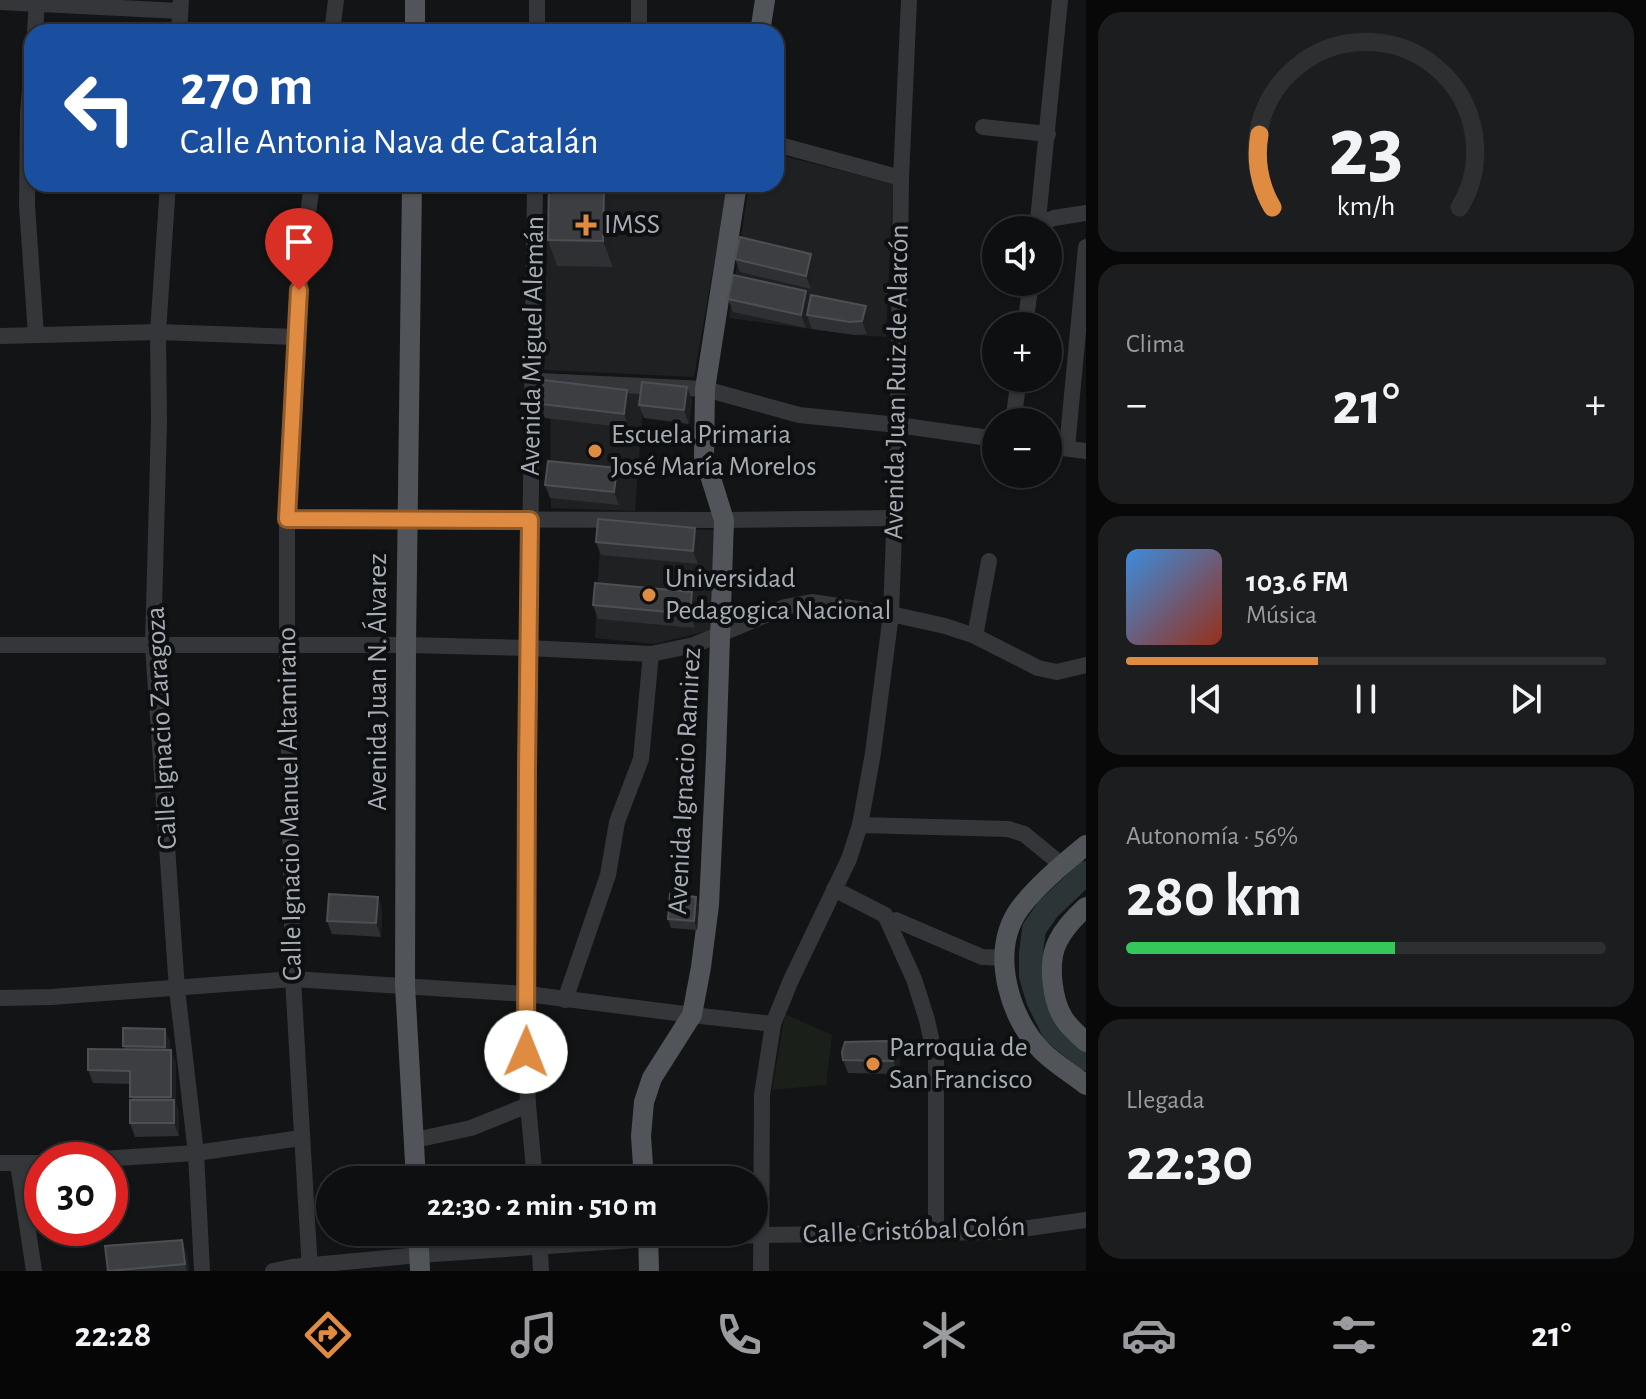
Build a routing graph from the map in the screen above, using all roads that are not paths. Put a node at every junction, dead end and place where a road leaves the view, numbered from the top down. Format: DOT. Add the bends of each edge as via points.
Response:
graph roads {
  1 [pos="336,0"];
  2 [pos="415,0"];
  3 [pos="537,0"];
  4 [pos="639,0"];
  5 [pos="765,0"];
  6 [pos="909,0"];
  7 [pos="1060,0"];
  8 [pos="0,2"];
  9 [pos="37,2"];
  10 [pos="180,6"];
  11 [pos="36,24"];
  12 [pos="333,24"];
  13 [pos="415,24"];
  14 [pos="537,24"];
  15 [pos="639,24"];
  16 [pos="761,24"];
  17 [pos="983,127"];
  18 [pos="1048,134"];
  19 [pos="784,146"];
  20 [pos="901,178"];
  21 [pos="27,192"];
  22 [pos="167,192"];
  23 [pos="311,192"];
  24 [pos="412,192"];
  25 [pos="535,192"];
  26 [pos="736,192"];
  27 [pos="1086,213"];
  28 [pos="1039,216"];
  29 [pos="1062,217"];
  30 [pos="1086,247"];
  31 [pos="1085,273"];
  32 [pos="158,332"];
  33 [pos="36,335"];
  34 [pos="0,336"];
  35 [pos="296,337"];
  36 [pos="1081,359"];
  37 [pos="532,381"];
  38 [pos="705,389"];
  39 [pos="898,425"];
  40 [pos="982,437"];
  41 [pos="1062,447"];
  42 [pos="1067,448"];
  43 [pos="1086,451"];
  44 [pos="896,518"];
  45 [pos="287,519"];
  46 [pos="407,520"];
  47 [pos="530,520"];
  48 [pos="724,520"];
  49 [pos="989,561"];
  50 [pos="891,614"];
  51 [pos="719,633"];
  52 [pos="975,636"];
  53 [pos="0,645"];
  54 [pos="287,645"];
  55 [pos="406,645"];
  56 [pos="153,646"];
  57 [pos="528,648"];
  58 [pos="651,654"];
  59 [pos="1086,665"];
  60 [pos="860,825"];
  61 [pos="1086,845"];
  62 [pos="1062,865"];
  63 [pos="834,889"];
  64 [pos="1086,907"];
  65 [pos="890,918"];
  66 [pos="1004,958"];
  67 [pos="293,979"];
  68 [pos="405,985"];
  69 [pos="177,989"];
  70 [pos="527,994"];
  71 [pos="0,998"];
  72 [pos="565,1000"];
  73 [pos="692,1015"];
  74 [pos="773,1024"];
  75 [pos="1086,1042"];
  76 [pos="1086,1085"];
  77 [pos="528,1105"];
  78 [pos="301,1138"];
  79 [pos="415,1140"];
  80 [pos="196,1153"];
  81 [pos="128,1157"];
  82 [pos="0,1163"];
  83 [pos="18,1164"];
  84 [pos="24,1164"];
  85 [pos="416,1166"];
  86 [pos="534,1166"];
  87 [pos="643,1166"];
  88 [pos="761,1166"];
  89 [pos="1086,1220"];
  90 [pos="936,1233"];
  91 [pos="768,1235"];
  92 [pos="419,1246"];
  93 [pos="503,1246"];
  94 [pos="540,1246"];
  95 [pos="648,1246"];
  96 [pos="760,1246"];
  97 [pos="420,1262"];
  98 [pos="310,1269"];
  99 [pos="34,1271"];
  100 [pos="202,1271"];
  101 [pos="273,1271"];
  102 [pos="541,1271"];
  103 [pos="649,1271"];
  104 [pos="761,1271"];
  1 -- 12 [label="street"];
  2 -- 13 [label="main road"];
  3 -- 14 [label="street"];
  4 -- 15 [label="street"];
  5 -- 16 [label="main road"];
  6 -- 20 [label="street, Avenida Juan Ruiz de Alarcón"];
  7 -- 18 [label="street"];
  8 -- 9 [label="street"];
  9 -- 10 [label="street"];
  9 -- 11 [label="street"];
  17 -- 18 [label="street"];
  18 -- 28 [label="street"];
  19 -- 20 [label="street"];
  20 -- 39 [label="street, Avenida Juan Ruiz de Alarcón"];
  21 -- 33 [label="street"];
  22 -- 32 [label="street, Calle Ignacio Zaragoza"];
  23 -- 35 [label="street, Calle Ignacio Manuel Altamirano"];
  24 -- 46 [label="main road, Avenida Juan N. Álvarez"];
  25 -- 37 [label="street, Avenida Miguel Alemán"];
  26 -- 38 [label="main road, Avenida Ignacio Ramirez"];
  27 -- 29 [label="street"];
  30 -- 31 [label="street"];
  31 -- 36 [label="street"];
  32 -- 33 [label="street"];
  32 -- 35 [label="street"];
  32 -- 56 [label="street, Calle Ignacio Zaragoza"];
  33 -- 34 [label="street"];
  35 -- 45 [label="street, Calle Ignacio Manuel Altamirano"];
  36 -- 42 [label="street"];
  37 -- 38 [label="street"];
  37 -- 47 [label="street, Avenida Miguel Alemán"];
  38 -- 39 [label="street" via="799,415"];
  38 -- 48 [label="main road, Avenida Ignacio Ramirez" via="704,456"];
  39 -- 40 [label="street"];
  39 -- 44 [label="street, Avenida Juan Ruiz de Alarcón"];
  41 -- 42 [label="street"];
  42 -- 43 [label="street"];
  44 -- 48 [label="street"];
  44 -- 50 [label="street, Avenida Juan Ruiz de Alarcón"];
  45 -- 46 [label="street"];
  45 -- 54 [label="street, Calle Ignacio Manuel Altamirano"];
  46 -- 47 [label="street"];
  46 -- 55 [label="main road, Avenida Juan N. Álvarez"];
  47 -- 48 [label="street"];
  47 -- 57 [label="street, Avenida Miguel Alemán"];
  48 -- 51 [label="main road, Avenida Ignacio Ramirez"];
  49 -- 52 [label="street"];
  50 -- 51 [label="street" via="812,602"];
  50 -- 52 [label="street"];
  50 -- 60 [label="street, Avenida Juan Ruiz de Alarcón"];
  51 -- 58 [label="street" via="694,645"];
  51 -- 73 [label="main road, Avenida Ignacio Ramirez" via="709,905"];
  52 -- 59 [label="street" via="1038,668 1057,672"];
  53 -- 56 [label="street"];
  54 -- 55 [label="street"];
  54 -- 56 [label="street"];
  54 -- 67 [label="street, Calle Ignacio Manuel Altamirano"];
  55 -- 57 [label="street"];
  55 -- 68 [label="main road, Avenida Juan N. Álvarez"];
  56 -- 69 [label="street, Calle Ignacio Zaragoza"];
  57 -- 58 [label="street"];
  57 -- 70 [label="street, Avenida Miguel Alemán"];
  58 -- 72 [label="street" via="641,759"];
  60 -- 62 [label="street" via="1008,829 1024,834"];
  60 -- 63 [label="street, Avenida Juan Ruiz de Alarcón"];
  61 -- 62 [label="main road"];
  62 -- 66 [label="main road" via="1016,914"];
  63 -- 65 [label="street"];
  63 -- 74 [label="street, Avenida Juan Ruiz de Alarcón"];
  64 -- 75 [label="main road" via="1056,943 1051,968 1062,1016"];
  65 -- 66 [label="street" via="982,957"];
  65 -- 90 [label="street" via="914,979 936,1060"];
  66 -- 76 [label="main road" via="1020,1023 1042,1051"];
  67 -- 68 [label="street"];
  67 -- 69 [label="street"];
  67 -- 78 [label="street, Calle Ignacio Manuel Altamirano"];
  68 -- 70 [label="street"];
  68 -- 79 [label="main road, Avenida Juan N. Álvarez"];
  69 -- 71 [label="street"];
  69 -- 80 [label="street, Calle Ignacio Zaragoza"];
  70 -- 72 [label="street"];
  70 -- 77 [label="street, Avenida Miguel Alemán"];
  72 -- 73 [label="street"];
  73 -- 74 [label="street"];
  73 -- 87 [label="main road, Avenida Ignacio Ramirez" via="652,1078 644,1102"];
  74 -- 88 [label="street, Avenida Juan Ruiz de Alarcón" via="762,1095"];
  77 -- 79 [label="street" via="471,1128"];
  77 -- 86 [label="street, Avenida Miguel Alemán"];
  78 -- 80 [label="street"];
  78 -- 98 [label="street, Calle Ignacio Manuel Altamirano"];
  79 -- 85 [label="main road, Avenida Juan N. Álvarez"];
  80 -- 81 [label="street"];
  80 -- 100 [label="street, Calle Ignacio Zaragoza"];
  82 -- 83 [label="street"];
  83 -- 84 [label="street"];
  83 -- 99 [label="street"];
  89 -- 90 [label="street, Calle Cristóbal Colón" via="1001,1232"];
  90 -- 91 [label="street, Calle Cristóbal Colón"];
  92 -- 97 [label="main road"];
  93 -- 97 [label="street, Calle Cristóbal Colón"];
  94 -- 102 [label="street"];
  95 -- 103 [label="main road"];
  96 -- 104 [label="street, Avenida Juan Ruiz de Alarcón"];
  97 -- 98 [label="street, Calle Cristóbal Colón"];
  98 -- 101 [label="street, Calle Cristóbal Colón"];
}
